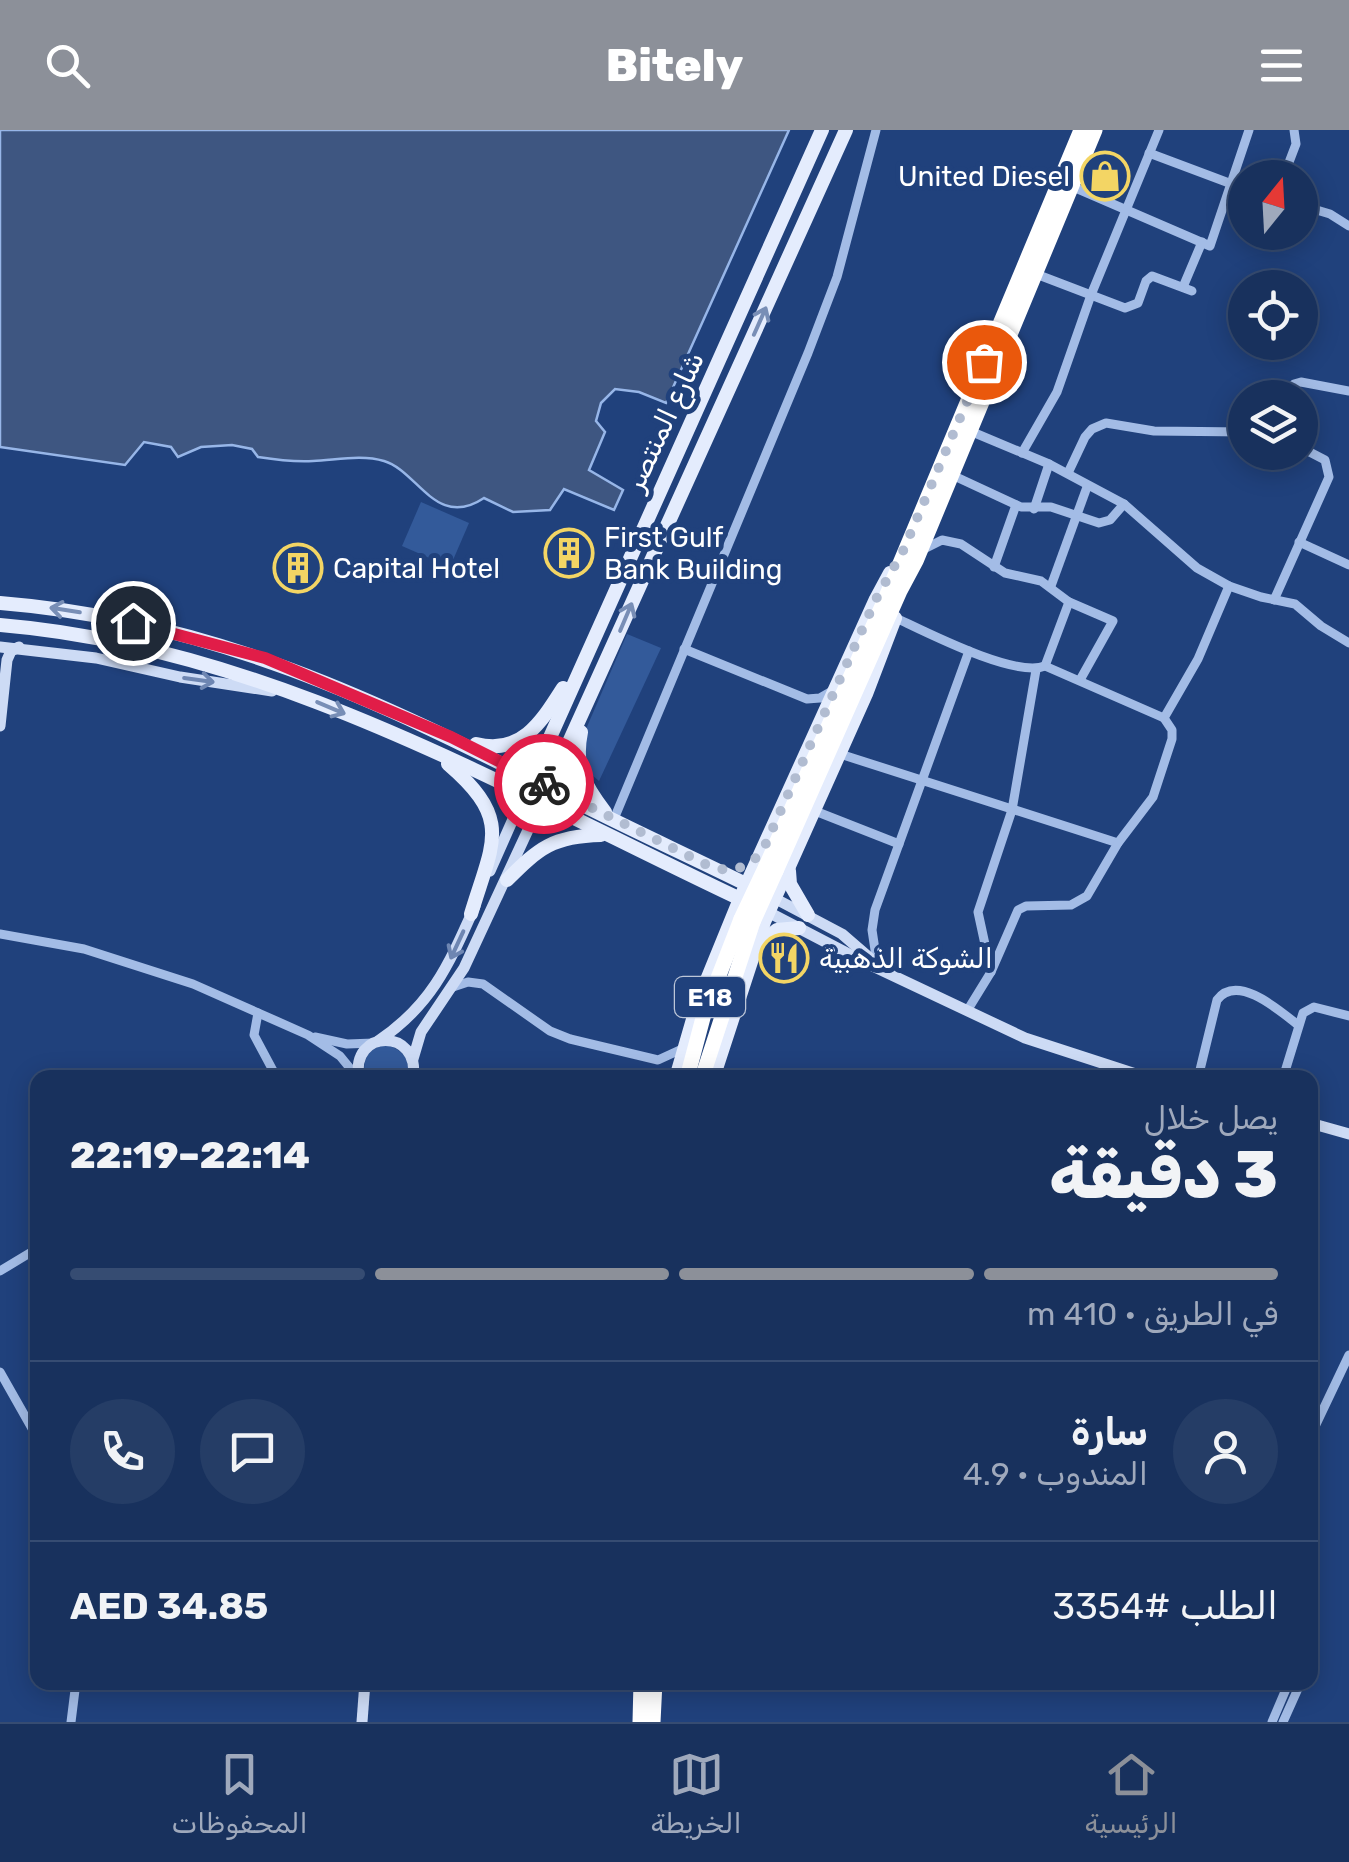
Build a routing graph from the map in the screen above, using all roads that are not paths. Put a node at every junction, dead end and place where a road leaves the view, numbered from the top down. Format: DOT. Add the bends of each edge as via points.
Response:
graph roads {
  1 [pos="822,130"];
  2 [pos="846,130"];
  3 [pos="876,130"];
  4 [pos="1081,130"];
  5 [pos="1096,130"];
  6 [pos="1159,130"];
  7 [pos="1249,130"];
  8 [pos="1294,130"];
  9 [pos="1149,153"];
  10 [pos="1238,160"];
  11 [pos="1290,160"];
  12 [pos="1228,184"];
  13 [pos="1070,186"];
  14 [pos="1228,187"];
  15 [pos="1126,210"];
  16 [pos="1318,210"];
  17 [pos="1349,226"];
  18 [pos="1202,242"];
  19 [pos="1036,274"];
  20 [pos="1091,295"];
  21 [pos="1318,385"];
  22 [pos="1349,391"];
  23 [pos="970,431"];
  24 [pos="1228,432"];
  25 [pos="1022,452"];
  26 [pos="1318,455"];
  27 [pos="1049,464"];
  28 [pos="1068,474"];
  29 [pos="952,475"];
  30 [pos="1087,487"];
  31 [pos="1124,504"];
  32 [pos="1016,505"];
  33 [pos="1034,508"];
  34 [pos="1076,515"];
  35 [pos="932,523"];
  36 [pos="942,540"];
  37 [pos="1299,542"];
  38 [pos="913,554"];
  39 [pos="1348,560"];
  40 [pos="994,567"];
  41 [pos="1051,586"];
  42 [pos="1229,586"];
  43 [pos="1274,600"];
  44 [pos="1069,602"];
  45 [pos="0,603"];
  46 [pos="896,618"];
  47 [pos="0,625"];
  48 [pos="1347,640"];
  49 [pos="590,646"];
  50 [pos="0,647"];
  51 [pos="19,647"];
  52 [pos="684,649"];
  53 [pos="969,651"];
  54 [pos="270,660"];
  55 [pos="210,664"];
  56 [pos="1040,668"];
  57 [pos="1080,680"];
  58 [pos="837,686"];
  59 [pos="301,695"];
  60 [pos="587,707"];
  61 [pos="1164,718"];
  62 [pos="0,726"];
  63 [pos="451,737"];
  64 [pos="436,754"];
  65 [pos="840,754"];
  66 [pos="532,777"];
  67 [pos="924,782"];
  68 [pos="548,787"];
  69 [pos="525,792"];
  70 [pos="541,802"];
  71 [pos="1012,810"];
  72 [pos="815,811"];
  73 [pos="611,818"];
  74 [pos="605,835"];
  75 [pos="1118,843"];
  76 [pos="899,844"];
  77 [pos="774,863"];
  78 [pos="711,867"];
  79 [pos="697,879"];
  80 [pos="506,880"];
  81 [pos="747,884"];
  82 [pos="740,900"];
  83 [pos="771,905"];
  84 [pos="471,914"];
  85 [pos="804,921"];
  86 [pos="740,924"];
  87 [pos="0,934"];
  88 [pos="753,951"];
  89 [pos="879,966"];
  90 [pos="991,972"];
  91 [pos="453,987"];
  92 [pos="968,1011"];
  93 [pos="258,1013"];
  94 [pos="1349,1016"];
  95 [pos="1298,1026"];
  96 [pos="308,1035"];
  97 [pos="376,1042"];
  98 [pos="683,1049"];
  99 [pos="413,1060"];
  100 [pos="658,1060"];
  101 [pos="273,1070"];
  102 [pos="351,1070"];
  103 [pos="358,1070"];
  104 [pos="413,1070"];
  105 [pos="667,1070"];
  106 [pos="677,1070"];
  107 [pos="689,1070"];
  108 [pos="704,1070"];
  109 [pos="715,1070"];
  110 [pos="1123,1070"];
  111 [pos="1200,1070"];
  112 [pos="1285,1070"];
  113 [pos="1318,1125"];
  114 [pos="1349,1134"];
  115 [pos="30,1253"];
  116 [pos="0,1271"];
  117 [pos="1349,1355"];
  118 [pos="0,1372"];
  119 [pos="1322,1413"];
  120 [pos="1318,1414"];
  121 [pos="1318,1421"];
  122 [pos="30,1425"];
  123 [pos="75,1690"];
  124 [pos="364,1690"];
  125 [pos="642,1690"];
  126 [pos="655,1690"];
  127 [pos="1282,1690"];
  128 [pos="1286,1690"];
  129 [pos="1297,1690"];
  130 [pos="1282,1698"];
  131 [pos="71,1722"];
  132 [pos="362,1722"];
  133 [pos="640,1722"];
  134 [pos="653,1722"];
  135 [pos="1272,1722"];
  136 [pos="1283,1722"];
  1 -- 49 [label="main road, شارع المنتصر"];
  60 -- 2 [label="main road, one-way"];
  3 -- 52 [label="street" via="837,277"];
  4 -- 38 [label="highway, E18"];
  5 -- 13 [label="highway, E18"];
  6 -- 9 [label="street"];
  7 -- 10 [label="street"];
  8 -- 11 [label="street"];
  9 -- 12 [label="street"];
  9 -- 15 [label="street"];
  13 -- 15 [label="street"];
  13 -- 19 [label="highway, E18"];
  14 -- 18 [label="street" via="1210,246"];
  15 -- 18 [label="street"];
  15 -- 20 [label="street"];
  16 -- 17 [label="street"];
  18 -- 20 [label="street" via="1187,289 1152,276 1130,308"];
  19 -- 20 [label="street"];
  19 -- 23 [label="highway, E18"];
  20 -- 25 [label="street" via="1056,392"];
  21 -- 22 [label="street"];
  23 -- 25 [label="street"];
  23 -- 29 [label="highway, E18"];
  24 -- 28 [label="street" via="1154,432 1106,423 1084,437"];
  25 -- 27 [label="street"];
  26 -- 37 [label="street" via="1330,471"];
  27 -- 28 [label="street"];
  27 -- 33 [label="street"];
  28 -- 30 [label="street"];
  29 -- 32 [label="street"];
  29 -- 35 [label="highway, E18"];
  30 -- 31 [label="street"];
  30 -- 34 [label="street"];
  31 -- 34 [label="street" via="1104,523"];
  31 -- 42 [label="street" via="1190,563"];
  32 -- 33 [label="street"];
  32 -- 40 [label="street"];
  33 -- 34 [label="street"];
  34 -- 41 [label="street"];
  35 -- 36 [label="street"];
  35 -- 38 [label="highway, E18"];
  36 -- 38 [label="street"];
  36 -- 40 [label="street" via="969,547"];
  37 -- 39 [label="street"];
  37 -- 43 [label="street"];
  38 -- 46 [label="main road"];
  38 -- 58 [label="main road" via="876,599"];
  38 -- 77 [label="highway, E18" via="886,597"];
  40 -- 41 [label="street"];
  41 -- 44 [label="street"];
  42 -- 43 [label="street"];
  42 -- 61 [label="street" via="1194,669"];
  43 -- 48 [label="street" via="1296,604"];
  44 -- 56 [label="street"];
  44 -- 57 [label="street" via="1113,621"];
  54 -- 45 [label="main road, one-way" via="162,628"];
  46 -- 53 [label="street"];
  46 -- 65 [label="main road"];
  47 -- 55 [label="main road" via="90,636"];
  49 -- 63 [label="main road" via="542,722 524,737 490,748"];
  49 -- 66 [label="main road, شارع المنتصر"];
  50 -- 51 [label="street"];
  51 -- 59 [label="street, one-way"];
  51 -- 62 [label="street" via="7,660"];
  52 -- 58 [label="street" via="806,698 820,698"];
  52 -- 73 [label="street"];
  53 -- 56 [label="street"];
  53 -- 67 [label="street"];
  54 -- 55 [label="main road" via="259,673"];
  54 -- 63 [label="main road"];
  55 -- 59 [label="main road"];
  56 -- 57 [label="street"];
  56 -- 71 [label="street"];
  57 -- 61 [label="street"];
  58 -- 77 [label="main road"];
  59 -- 64 [label="main road, one-way"];
  60 -- 68 [label="main road"];
  60 -- 73 [label="main road" via="577,752 580,773"];
  61 -- 75 [label="street" via="1172,734 1156,790"];
  63 -- 66 [label="main road"];
  64 -- 69 [label="main road"];
  64 -- 84 [label="main road" via="475,787 492,816 493,842"];
  65 -- 67 [label="street"];
  65 -- 72 [label="main road"];
  66 -- 68 [label="main road"];
  66 -- 69 [label="main road, شارع المنتصر"];
  67 -- 71 [label="street"];
  67 -- 76 [label="street"];
  68 -- 70 [label="main road"];
  68 -- 73 [label="main road"];
  69 -- 70 [label="main road"];
  69 -- 84 [label="street, شارع المنتصر"];
  70 -- 74 [label="main road"];
  70 -- 80 [label="street"];
  71 -- 75 [label="street"];
  71 -- 90 [label="street" via="976,919"];
  72 -- 76 [label="street"];
  72 -- 77 [label="main road"];
  73 -- 78 [label="main road"];
  74 -- 79 [label="main road"];
  74 -- 80 [label="main road" via="547,844"];
  75 -- 90 [label="street" via="1079,902 1018,910"];
  76 -- 89 [label="street" via="873,916"];
  77 -- 78 [label="main road"];
  77 -- 81 [label="main road"];
  77 -- 83 [label="main road"];
  77 -- 85 [label="main road"];
  77 -- 86 [label="highway, E18, bridge"];
  78 -- 81 [label="main road"];
  79 -- 82 [label="main road"];
  79 -- 86 [label="main road"];
  80 -- 91 [label="street"];
  81 -- 82 [label="main road"];
  81 -- 83 [label="main road"];
  82 -- 83 [label="main road"];
  82 -- 86 [label="main road"];
  83 -- 85 [label="street"];
  83 -- 88 [label="main road"];
  84 -- 97 [label="street, شارع المنتصر, one-way" via="438,985 415,1014"];
  85 -- 88 [label="main road" via="777,930"];
  85 -- 89 [label="street"];
  86 -- 98 [label="main road"];
  86 -- 107 [label="highway, E18"];
  86 -- 108 [label="highway, E18"];
  87 -- 93 [label="street" via="151,969"];
  88 -- 109 [label="main road"];
  89 -- 92 [label="street"];
  90 -- 92 [label="street"];
  91 -- 99 [label="street" via="420,1032"];
  91 -- 100 [label="street" via="482,984 559,1035"];
  92 -- 110 [label="street" via="1025,1038"];
  93 -- 96 [label="street"];
  93 -- 101 [label="street" via="254,1035"];
  94 -- 95 [label="street" via="1310,1008"];
  95 -- 111 [label="street" via="1252,995 1225,991"];
  95 -- 112 [label="street"];
  96 -- 97 [label="street"];
  96 -- 102 [label="street"];
  97 -- 99 [label="street" via="394,1041"];
  97 -- 103 [label="street" via="362,1053"];
  98 -- 100 [label="street"];
  98 -- 106 [label="main road"];
  99 -- 104 [label="street"];
  100 -- 105 [label="street"];
  113 -- 114 [label="street"];
  115 -- 116 [label="street"];
  117 -- 119 [label="street"];
  118 -- 122 [label="street"];
  119 -- 120 [label="street"];
  119 -- 121 [label="street"];
  123 -- 131 [label="street"];
  124 -- 132 [label="street"];
  125 -- 133 [label="highway"];
  126 -- 134 [label="highway"];
  127 -- 130 [label="street"];
  128 -- 130 [label="street"];
  129 -- 136 [label="street"];
  130 -- 135 [label="street"];
}
